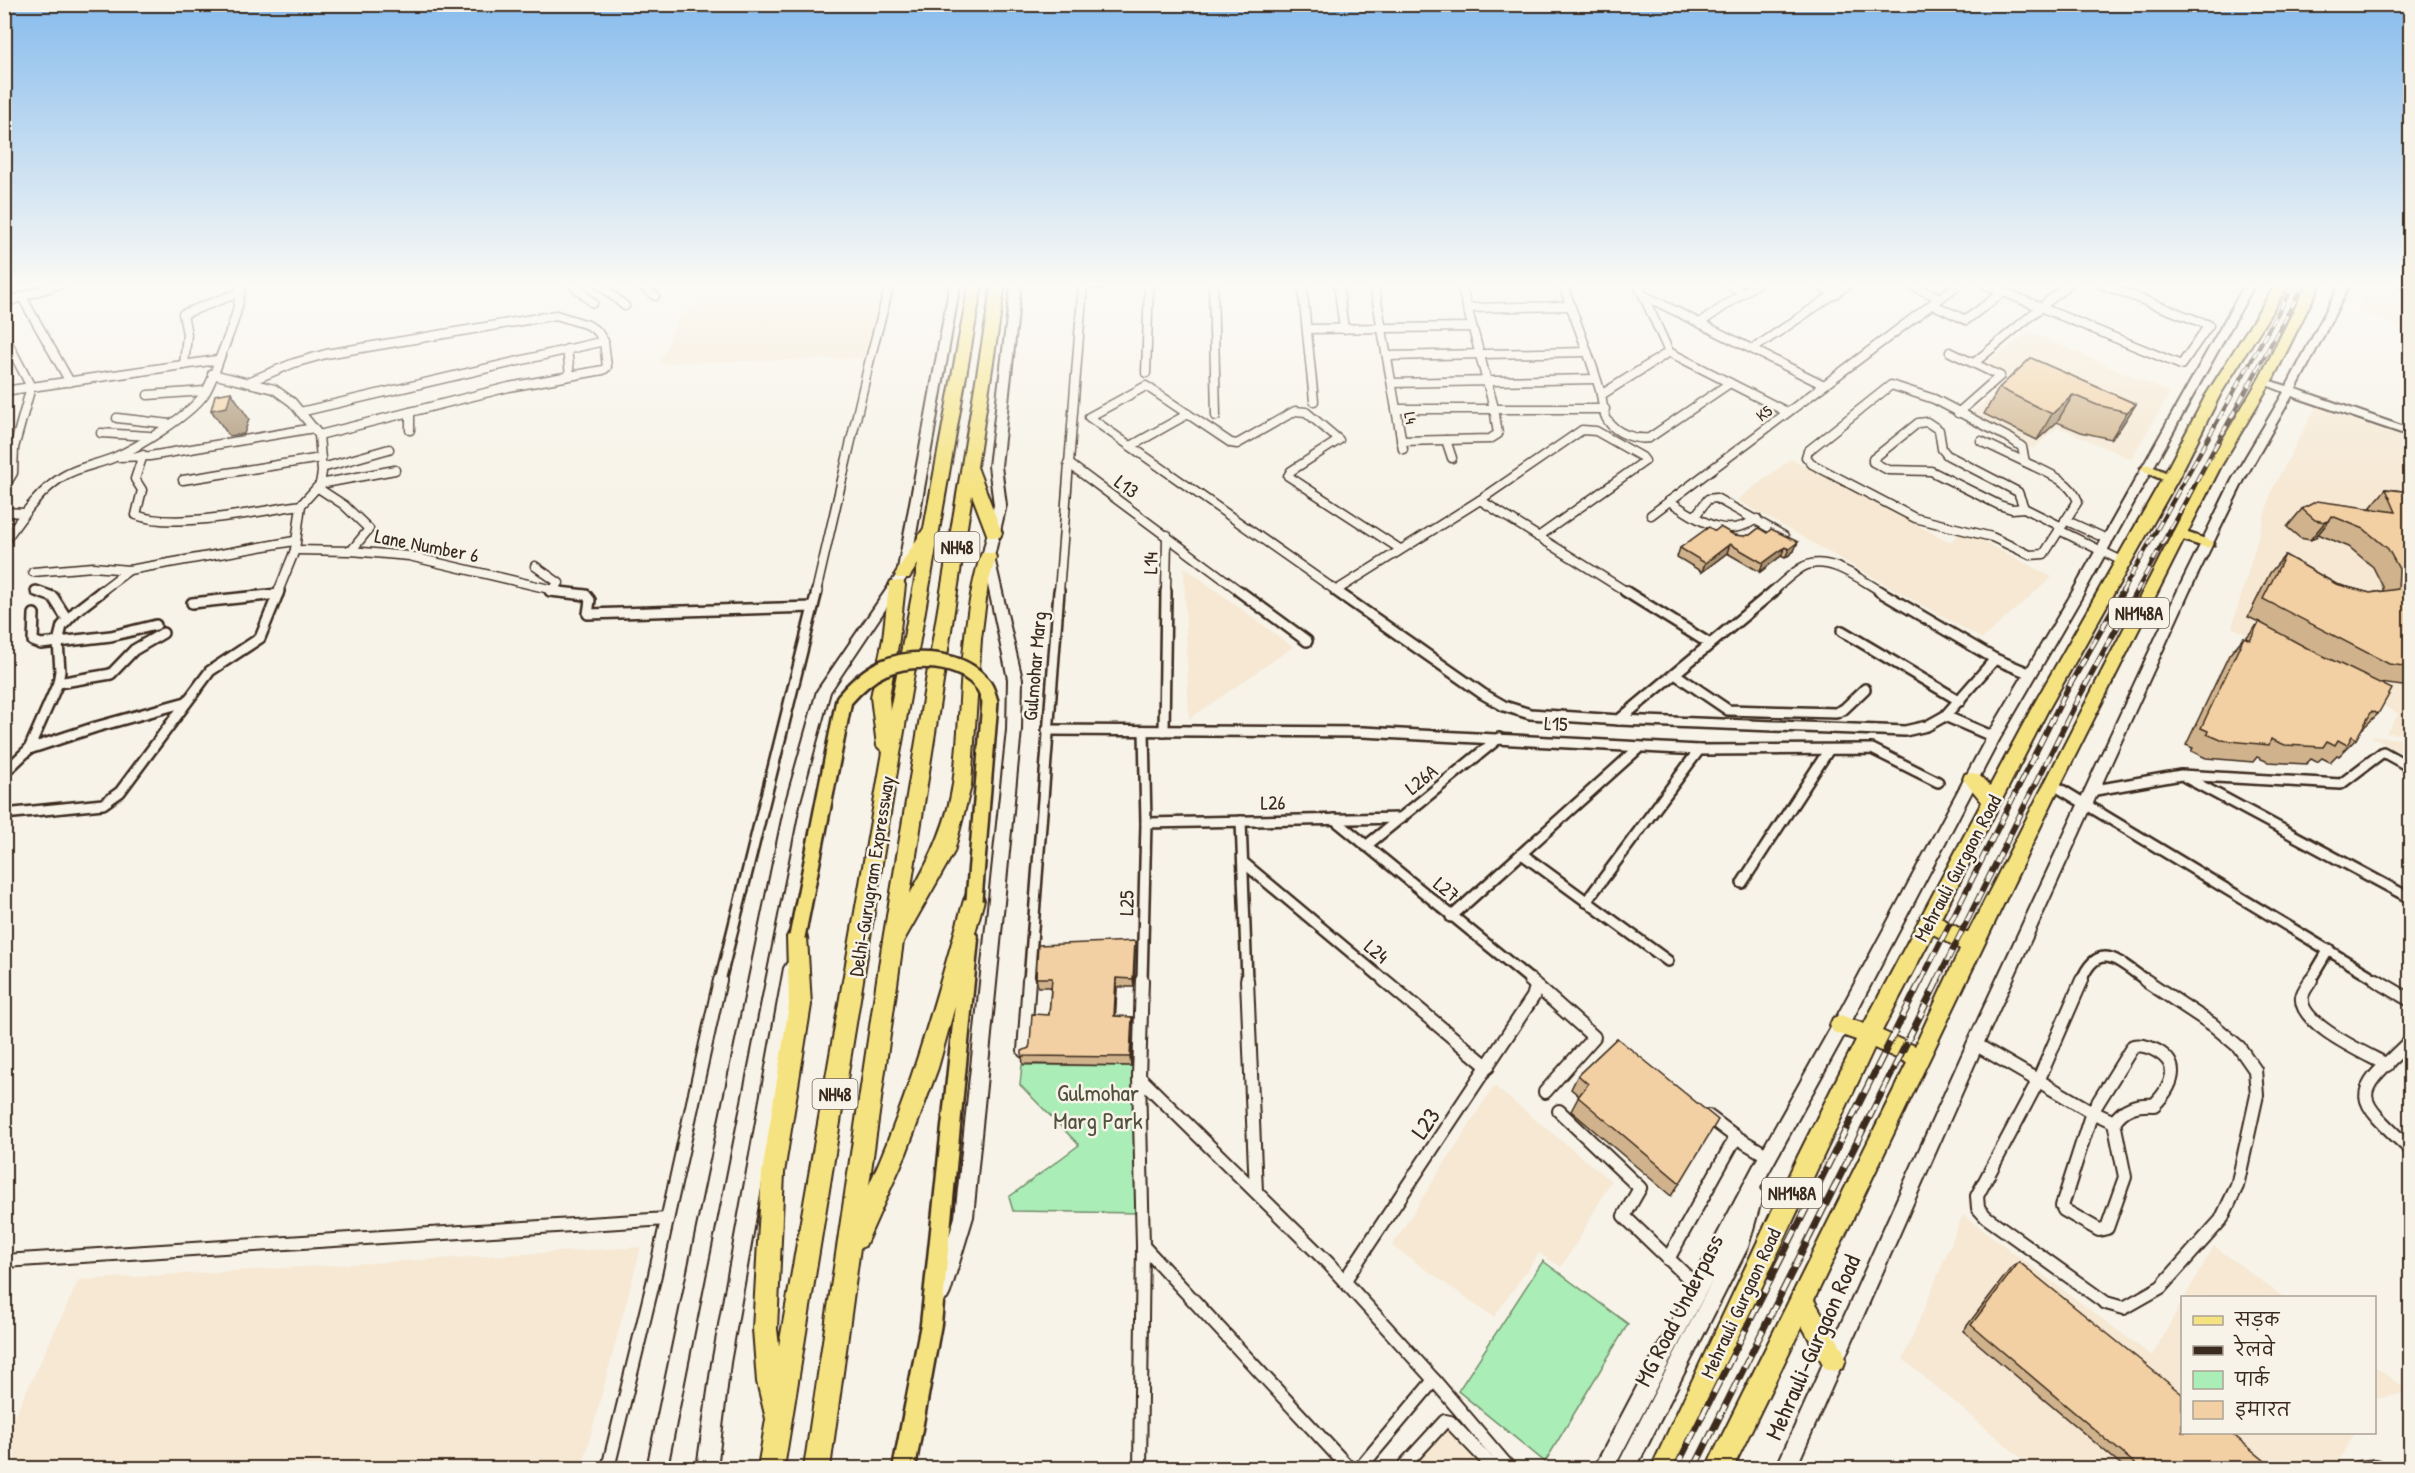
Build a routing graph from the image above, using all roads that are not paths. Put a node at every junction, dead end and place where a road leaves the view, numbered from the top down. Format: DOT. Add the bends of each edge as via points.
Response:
graph roads {
  1 [pos="1586,352"];
  2 [pos="13,353"];
  3 [pos="53,353"];
  4 [pos="185,353"];
  5 [pos="220,353"];
  6 [pos="338,353"];
  7 [pos="551,353"];
  8 [pos="567,353"];
  9 [pos="605,353"];
  10 [pos="872,353"];
  11 [pos="942,353"];
  12 [pos="964,353"];
  13 [pos="988,353"];
  14 [pos="1008,353"];
  15 [pos="1077,353"];
  16 [pos="1147,353"];
  17 [pos="1215,353"];
  18 [pos="1309,353"];
  19 [pos="1386,353"];
  20 [pos="1560,353"];
  21 [pos="1668,353"];
  22 [pos="1670,353"];
  23 [pos="1760,353"];
  24 [pos="1867,353"];
  25 [pos="1952,353"];
  26 [pos="1987,353"];
  27 [pos="2151,353"];
  28 [pos="2189,353"];
  29 [pos="2212,353"];
  30 [pos="2240,353"];
  31 [pos="2278,353"];
  32 [pos="2310,353"];
  33 [pos="1480,355"];
  34 [pos="1387,356"];
  35 [pos="217,360"];
  36 [pos="1974,363"];
  37 [pos="184,365"];
  38 [pos="1146,373"];
  39 [pos="212,374"];
  40 [pos="570,375"];
  41 [pos="1595,379"];
  42 [pos="1487,381"];
  43 [pos="70,382"];
  44 [pos="248,382"];
  45 [pos="2264,382"];
  46 [pos="1392,383"];
  47 [pos="1730,383"];
  48 [pos="1824,385"];
  49 [pos="30,387"];
  50 [pos="4,391"];
  51 [pos="205,391"];
  52 [pos="2290,391"];
  53 [pos="148,395"];
  54 [pos="1601,395"];
  55 [pos="1314,401"];
  56 [pos="1494,408"];
  57 [pos="1396,409"];
  58 [pos="1605,409"];
  59 [pos="300,412"];
  60 [pos="410,412"];
  61 [pos="1787,412"];
  62 [pos="1958,413"];
  63 [pos="1188,414"];
  64 [pos="1216,417"];
  65 [pos="117,418"];
  66 [pos="170,424"];
  67 [pos="314,428"];
  68 [pos="410,430"];
  69 [pos="101,433"];
  70 [pos="2410,433"];
  71 [pos="319,435"];
  72 [pos="149,436"];
  73 [pos="1446,440"];
  74 [pos="1980,441"];
  75 [pos="1131,446"];
  76 [pos="389,449"];
  77 [pos="143,456"];
  78 [pos="115,457"];
  79 [pos="321,458"];
  80 [pos="1452,458"];
  81 [pos="2025,462"];
  82 [pos="1068,463"];
  83 [pos="970,466"];
  84 [pos="322,468"];
  85 [pos="2147,468"];
  86 [pos="395,470"];
  87 [pos="2170,479"];
  88 [pos="183,480"];
  89 [pos="319,486"];
  90 [pos="4,488"];
  91 [pos="1480,500"];
  92 [pos="1669,501"];
  93 [pos="301,505"];
  94 [pos="2024,508"];
  95 [pos="4,512"];
  96 [pos="26,513"];
  97 [pos="1651,515"];
  98 [pos="1695,516"];
  99 [pos="1757,519"];
  100 [pos="934,523"];
  101 [pos="2062,525"];
  102 [pos="994,533"];
  103 [pos="2179,534"];
  104 [pos="1167,535"];
  105 [pos="1784,536"];
  106 [pos="1538,537"];
  107 [pos="2107,539"];
  108 [pos="4,542"];
  109 [pos="2207,544"];
  110 [pos="294,545"];
  111 [pos="1400,549"];
  112 [pos="351,550"];
  113 [pos="2100,551"];
  114 [pos="988,557"];
  115 [pos="2124,562"];
  116 [pos="535,566"];
  117 [pos="129,570"];
  118 [pos="33,572"];
  119 [pos="900,579"];
  120 [pos="1337,590"];
  121 [pos="36,591"];
  122 [pos="551,591"];
  123 [pos="278,594"];
  124 [pos="192,603"];
  125 [pos="813,607"];
  126 [pos="34,614"];
  127 [pos="67,619"];
  128 [pos="156,625"];
  129 [pos="1842,631"];
  130 [pos="163,633"];
  131 [pos="1307,641"];
  132 [pos="58,642"];
  133 [pos="1710,644"];
  134 [pos="1995,659"];
  135 [pos="1675,674"];
  136 [pos="2031,674"];
  137 [pos="58,683"];
  138 [pos="1864,689"];
  139 [pos="1960,701"];
  140 [pos="186,702"];
  141 [pos="1948,714"];
  142 [pos="1619,720"];
  143 [pos="1047,730"];
  144 [pos="1144,731"];
  145 [pos="1164,731"];
  146 [pos="1996,734"];
  147 [pos="1499,738"];
  148 [pos="1640,747"];
  149 [pos="29,749"];
  150 [pos="1699,750"];
  151 [pos="1828,751"];
  152 [pos="889,765"];
  153 [pos="2410,766"];
  154 [pos="4,773"];
  155 [pos="2181,775"];
  156 [pos="1972,779"];
  157 [pos="1938,782"];
  158 [pos="2052,784"];
  159 [pos="2087,797"];
  160 [pos="1992,800"];
  161 [pos="4,814"];
  162 [pos="1402,818"];
  163 [pos="1334,819"];
  164 [pos="1241,821"];
  165 [pos="1146,823"];
  166 [pos="1366,846"];
  167 [pos="1522,854"];
  168 [pos="1244,863"];
  169 [pos="1742,883"];
  170 [pos="2410,898"];
  171 [pos="974,900"];
  172 [pos="1586,902"];
  173 [pos="1451,916"];
  174 [pos="1928,921"];
  175 [pos="797,937"];
  176 [pos="1972,945"];
  177 [pos="892,946"];
  178 [pos="2329,949"];
  179 [pos="1668,961"];
  180 [pos="1536,987"];
  181 [pos="2410,1000"];
  182 [pos="1841,1025"];
  183 [pos="1869,1035"];
  184 [pos="2410,1041"];
  185 [pos="1975,1044"];
  186 [pos="1024,1051"];
  187 [pos="1920,1059"];
  188 [pos="2387,1065"];
  189 [pos="1488,1067"];
  190 [pos="1140,1077"];
  191 [pos="2038,1081"];
  192 [pos="1545,1092"];
  193 [pos="1698,1109"];
  194 [pos="1559,1111"];
  195 [pos="2092,1112"];
  196 [pos="2114,1122"];
  197 [pos="1736,1137"];
  198 [pos="2410,1149"];
  199 [pos="1765,1162"];
  200 [pos="1256,1191"];
  201 [pos="667,1219"];
  202 [pos="1143,1246"];
  203 [pos="848,1258"];
  204 [pos="1668,1259"];
  205 [pos="4,1260"];
  206 [pos="1345,1280"];
  207 [pos="1699,1288"];
  208 [pos="1801,1300"];
  209 [pos="931,1324"];
  210 [pos="1834,1359"];
  211 [pos="1434,1380"];
  212 [pos="780,1423"];
  213 [pos="608,1468"];
  214 [pos="657,1468"];
  215 [pos="707,1468"];
  216 [pos="771,1468"];
  217 [pos="817,1468"];
  218 [pos="904,1468"];
  219 [pos="1140,1468"];
  220 [pos="1349,1468"];
  221 [pos="1360,1468"];
  222 [pos="1402,1468"];
  223 [pos="1494,1468"];
  224 [pos="1509,1468"];
  225 [pos="1604,1468"];
  226 [pos="1626,1468"];
  227 [pos="1664,1468"];
  228 [pos="1719,1468"];
  229 [pos="1786,1468"];
  230 [pos="2358,1468"];
  231 [pos="2382,1468"];
  1 -- 41 [label="street"];
  2 -- 49 [label="street"];
  3 -- 43 [label="street"];
  4 -- 37 [label="street"];
  5 -- 35 [label="street"];
  6 -- 44 [label="street" via="308,358"];
  7 -- 59 [label="street"];
  8 -- 40 [label="street"];
  9 -- 40 [label="street" via="607,367"];
  10 -- 125 [label="street"];
  11 -- 119 [label="street"];
  12 -- 100 [label="highway, Delhi-Gurugram Expressway / NH48"];
  13 -- 83 [label="highway, Delhi-Gurugram Expressway / NH48"];
  14 -- 102 [label="street" via="995,466 1000,505"];
  15 -- 82 [label="street, Gulmohar Marg"];
  16 -- 38 [label="street"];
  17 -- 64 [label="street"];
  18 -- 55 [label="street"];
  19 -- 34 [label="street, L4"];
  20 -- 33 [label="street"];
  21 -- 54 [label="street"];
  22 -- 47 [label="street"];
  23 -- 48 [label="street"];
  24 -- 48 [label="street, K5"];
  25 -- 36 [label="street"];
  26 -- 36 [label="street"];
  27 -- 28 [label="street" via="2181,365"];
  29 -- 85 [label="street"];
  30 -- 87 [label="highway, Mehrauli Gurgaon Road / NH148A"];
  31 -- 45 [label="highway, NH148A"];
  32 -- 52 [label="street, Mehrauli-Gurgaon Road"];
  33 -- 34 [label="street"];
  33 -- 42 [label="street"];
  34 -- 46 [label="street, L4"];
  35 -- 37 [label="street"];
  35 -- 39 [label="street"];
  36 -- 62 [label="street" via="2000,378"];
  37 -- 43 [label="street"];
  39 -- 44 [label="street"];
  39 -- 51 [label="street"];
  40 -- 60 [label="street"];
  41 -- 42 [label="street"];
  41 -- 54 [label="street"];
  42 -- 46 [label="street"];
  42 -- 56 [label="street"];
  43 -- 49 [label="street"];
  44 -- 59 [label="street" via="274,389"];
  45 -- 52 [label="street"];
  45 -- 103 [label="highway, NH148A"];
  46 -- 57 [label="street, L4"];
  47 -- 58 [label="street" via="1649,438 1634,437 1609,422"];
  47 -- 61 [label="street"];
  48 -- 61 [label="street, K5"];
  49 -- 50 [label="street"];
  49 -- 90 [label="street" via="14,448 13,473"];
  51 -- 53 [label="street"];
  51 -- 66 [label="street"];
  52 -- 70 [label="street"];
  52 -- 109 [label="street, Mehrauli-Gurgaon Road" via="2238,480"];
  54 -- 58 [label="street"];
  56 -- 57 [label="street"];
  56 -- 58 [label="street"];
  56 -- 73 [label="street" via="1498,434 1490,439"];
  57 -- 73 [label="street, L4" via="1402,445"];
  59 -- 67 [label="street"];
  60 -- 68 [label="street"];
  60 -- 71 [label="street"];
  61 -- 92 [label="street, K5"];
  62 -- 81 [label="street" via="2018,443"];
  62 -- 101 [label="street" via="1891,385 1808,451 1806,457 1812,464 1915,518 1992,537 2030,555 2044,554"];
  63 -- 75 [label="street"];
  63 -- 75 [label="street" via="1146,386 1089,417"];
  63 -- 111 [label="street" via="1237,444 1295,411 1306,412 1339,440 1288,476"];
  65 -- 66 [label="street"];
  66 -- 72 [label="street"];
  67 -- 71 [label="street"];
  67 -- 77 [label="street"];
  69 -- 72 [label="street"];
  71 -- 79 [label="street"];
  72 -- 78 [label="street"];
  73 -- 80 [label="street"];
  74 -- 81 [label="street"];
  75 -- 120 [label="street"];
  76 -- 84 [label="street"];
  77 -- 78 [label="street"];
  77 -- 93 [label="street" via="135,479 142,490 136,515 142,519 182,520"];
  78 -- 96 [label="street" via="62,476"];
  79 -- 84 [label="street"];
  79 -- 88 [label="street"];
  81 -- 101 [label="street" via="2076,493 2078,501"];
  82 -- 104 [label="street, L13"];
  82 -- 143 [label="street, Gulmohar Marg"];
  83 -- 102 [label="highway"];
  83 -- 177 [label="highway, Delhi-Gurugram Expressway / NH48"];
  84 -- 89 [label="street"];
  85 -- 87 [label="main road"];
  85 -- 107 [label="street"];
  86 -- 89 [label="street"];
  87 -- 115 [label="highway, Mehrauli Gurgaon Road / NH148A"];
  89 -- 93 [label="street"];
  89 -- 112 [label="street" via="369,529"];
  91 -- 106 [label="street"];
  91 -- 106 [label="street" via="1582,430 1596,430 1645,461"];
  91 -- 111 [label="street"];
  92 -- 97 [label="street, K5"];
  92 -- 98 [label="street"];
  93 -- 110 [label="street"];
  94 -- 94 [label="street" via="1999,506 1931,471 1888,470 1873,459 1918,423 1927,422 1939,430 1947,456 2018,492"];
  94 -- 101 [label="street"];
  95 -- 96 [label="street"];
  96 -- 108 [label="street"];
  98 -- 99 [label="street" via="1732,532"];
  98 -- 99 [label="street" via="1708,499 1716,498"];
  99 -- 105 [label="street"];
  100 -- 119 [label="highway"];
  100 -- 152 [label="highway, Delhi-Gurugram Expressway / NH48"];
  101 -- 107 [label="street"];
  101 -- 113 [label="street"];
  102 -- 114 [label="street"];
  103 -- 109 [label="main road"];
  103 -- 158 [label="highway, NH148A"];
  104 -- 131 [label="street, L14"];
  104 -- 145 [label="street, L14"];
  106 -- 133 [label="street"];
  107 -- 113 [label="street"];
  109 -- 159 [label="street, Mehrauli-Gurgaon Road"];
  110 -- 112 [label="street, Lane Number 6"];
  110 -- 117 [label="street, Lane Number 6"];
  110 -- 123 [label="street"];
  111 -- 120 [label="street"];
  112 -- 122 [label="street, Lane Number 6" via="409,556"];
  113 -- 115 [label="street"];
  113 -- 136 [label="street"];
  114 -- 177 [label="highway" via="980,584 973,639 962,786 944,852"];
  114 -- 209 [label="street" via="1015,679 1014,730 964,1217"];
  115 -- 160 [label="highway, Mehrauli Gurgaon Road / NH148A"];
  116 -- 122 [label="street" via="558,583"];
  117 -- 118 [label="street" via="93,567"];
  117 -- 127 [label="street"];
  119 -- 152 [label="highway" via="880,697"];
  119 -- 214 [label="street" via="824,691 792,805"];
  120 -- 142 [label="street" via="1504,706 1530,714"];
  121 -- 127 [label="street" via="53,597"];
  122 -- 125 [label="street, Lane Number 6" via="586,595 590,600 588,614"];
  123 -- 124 [label="street"];
  123 -- 140 [label="street" via="260,638 245,651 218,664"];
  125 -- 201 [label="street" via="713,1009"];
  126 -- 132 [label="street" via="34,643"];
  127 -- 132 [label="street"];
  128 -- 132 [label="street" via="111,636"];
  129 -- 139 [label="street"];
  130 -- 137 [label="street" via="131,651 111,674"];
  132 -- 137 [label="street"];
  133 -- 134 [label="street" via="1802,567 1814,563 1844,570"];
  133 -- 135 [label="street"];
  134 -- 136 [label="street"];
  134 -- 139 [label="street"];
  135 -- 138 [label="street" via="1718,704 1738,712 1836,713"];
  135 -- 142 [label="street"];
  136 -- 146 [label="street"];
  137 -- 149 [label="street"];
  139 -- 141 [label="street"];
  140 -- 149 [label="street"];
  140 -- 161 [label="street" via="111,800 94,806"];
  141 -- 142 [label="street" via="1927,726 1905,731"];
  141 -- 146 [label="street"];
  143 -- 144 [label="street"];
  143 -- 186 [label="street, Gulmohar Marg"];
  144 -- 145 [label="street"];
  144 -- 165 [label="street, L25"];
  145 -- 147 [label="street, L15" via="1363,732"];
  146 -- 156 [label="street"];
  147 -- 148 [label="street, L15"];
  147 -- 162 [label="street, L26A"];
  148 -- 150 [label="street, L15"];
  148 -- 167 [label="street"];
  149 -- 154 [label="street"];
  150 -- 151 [label="street, L15"];
  150 -- 172 [label="street"];
  151 -- 157 [label="street, L15" via="1872,749"];
  151 -- 169 [label="street"];
  152 -- 212 [label="highway, Delhi-Gurugram Expressway / NH48"];
  153 -- 155 [label="street" via="2383,752 2341,784"];
  155 -- 159 [label="street" via="2162,776"];
  155 -- 170 [label="street"];
  156 -- 160 [label="highway"];
  156 -- 182 [label="street"];
  158 -- 159 [label="street"];
  158 -- 176 [label="highway, NH148A"];
  159 -- 178 [label="street"];
  159 -- 185 [label="street, Mehrauli-Gurgaon Road"];
  160 -- 174 [label="highway, Mehrauli Gurgaon Road / NH148A"];
  162 -- 163 [label="street, L26"];
  162 -- 166 [label="street, L26A"];
  163 -- 164 [label="street, L26"];
  163 -- 166 [label="street, L27"];
  164 -- 165 [label="street, L26"];
  164 -- 168 [label="street"];
  165 -- 190 [label="street, L25"];
  166 -- 173 [label="street, L27"];
  167 -- 172 [label="street"];
  167 -- 173 [label="street"];
  168 -- 189 [label="street, L24"];
  168 -- 200 [label="street"];
  171 -- 175 [label="main road, bridge" via="990,702 983,685 949,663 922,660 885,667 857,683 844,700"];
  171 -- 203 [label="highway" via="927,1068 895,1154"];
  171 -- 209 [label="main road"];
  172 -- 179 [label="street"];
  173 -- 180 [label="street, L27"];
  174 -- 176 [label="highway"];
  174 -- 183 [label="highway, Mehrauli Gurgaon Road / NH148A"];
  175 -- 212 [label="highway" via="800,1005 773,1173 765,1329 770,1382"];
  175 -- 215 [label="street" via="721,1363"];
  176 -- 187 [label="highway, NH148A"];
  177 -- 203 [label="highway, Delhi-Gurugram Expressway / NH48"];
  178 -- 181 [label="street"];
  178 -- 188 [label="street" via="2302,998 2304,1010 2342,1040"];
  180 -- 189 [label="street, L23"];
  180 -- 192 [label="street, L27" via="1594,1037"];
  182 -- 183 [label="highway"];
  182 -- 199 [label="street"];
  183 -- 187 [label="highway"];
  183 -- 227 [label="highway, Mehrauli Gurgaon Road / NH148A"];
  184 -- 188 [label="street"];
  185 -- 191 [label="street"];
  185 -- 210 [label="street, Mehrauli-Gurgaon Road"];
  187 -- 208 [label="highway, NH148A"];
  188 -- 198 [label="street" via="2367,1085 2364,1098 2373,1113"];
  189 -- 206 [label="street, L23"];
  190 -- 200 [label="street"];
  190 -- 202 [label="street, L25"];
  191 -- 191 [label="street" via="1977,1196 1978,1208 2106,1303 2124,1308 2161,1287 2221,1220 2238,1186 2257,1095 2255,1070 2239,1047 2213,1025 2105,956 2094,958 2087,967"];
  191 -- 195 [label="street"];
  193 -- 197 [label="street"];
  194 -- 204 [label="street" via="1640,1188 1624,1216"];
  195 -- 196 [label="street"];
  195 -- 196 [label="street" via="2133,1046 2150,1047 2169,1062 2172,1072 2162,1097 2154,1105 2131,1106"];
  195 -- 196 [label="street" via="2061,1206 2099,1230 2106,1228 2125,1177"];
  197 -- 199 [label="street"];
  197 -- 204 [label="street"];
  199 -- 207 [label="street"];
  199 -- 226 [label="street, MG Road Underpass" via="1742,1241"];
  200 -- 206 [label="street"];
  201 -- 205 [label="street"];
  201 -- 213 [label="street"];
  202 -- 219 [label="street, L25"];
  202 -- 220 [label="street"];
  203 -- 217 [label="highway, Delhi-Gurugram Expressway / NH48"];
  204 -- 207 [label="street"];
  206 -- 211 [label="street"];
  207 -- 225 [label="street"];
  208 -- 210 [label="highway"];
  208 -- 228 [label="highway, NH148A"];
  209 -- 218 [label="main road"];
  210 -- 229 [label="street, Mehrauli-Gurgaon Road"];
  211 -- 221 [label="street"];
  211 -- 224 [label="street"];
  212 -- 216 [label="highway, Delhi-Gurugram Expressway / NH48"];
  222 -- 223 [label="street" via="1445,1421"];
  230 -- 231 [label="street"];
}
